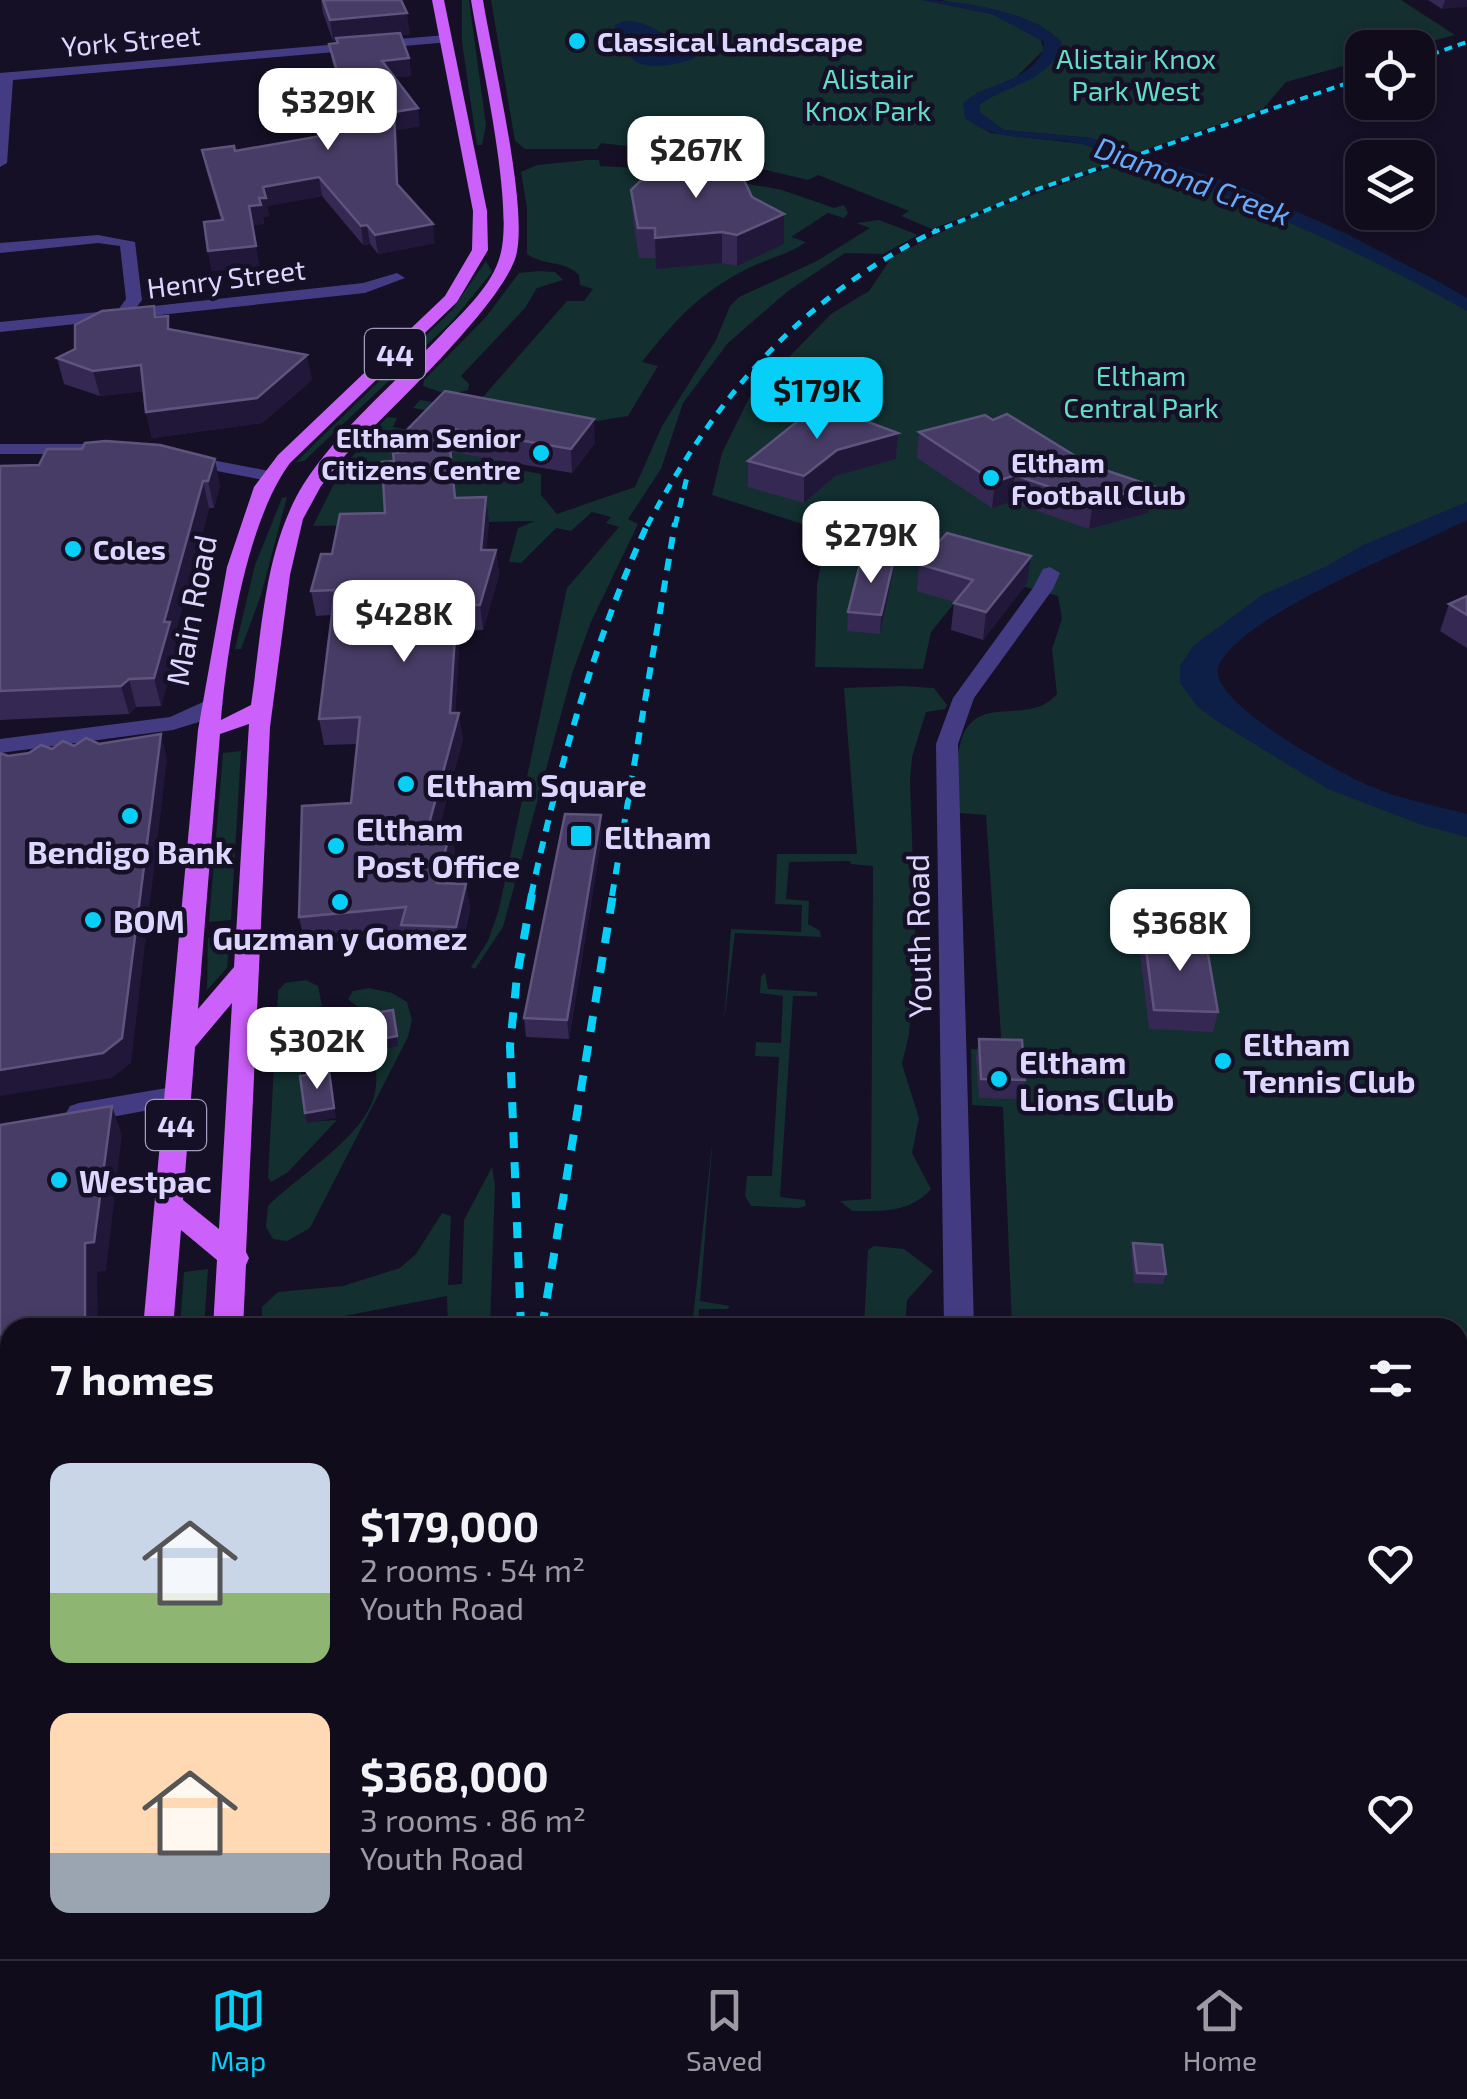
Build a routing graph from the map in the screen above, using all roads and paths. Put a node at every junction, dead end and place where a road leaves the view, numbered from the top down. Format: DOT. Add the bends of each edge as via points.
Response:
graph roads {
  1 [pos="438,0"];
  2 [pos="477,0"];
  3 [pos="446,39"];
  4 [pos="4,76"];
  5 [pos="502,159"];
  6 [pos="471,161"];
  7 [pos="4,164"];
  8 [pos="0,248"];
  9 [pos="480,250"];
  10 [pos="504,266"];
  11 [pos="397,278"];
  12 [pos="124,312"];
  13 [pos="0,327"];
  14 [pos="0,449"];
  15 [pos="130,450"];
  16 [pos="162,456"];
  17 [pos="270,476"];
  18 [pos="312,484"];
  19 [pos="1050,573"];
  20 [pos="212,704"];
  21 [pos="261,708"];
  22 [pos="210,730"];
  23 [pos="0,746"];
  24 [pos="0,760"];
  25 [pos="246,970"];
  26 [pos="183,1044"];
  27 [pos="178,1096"];
  28 [pos="58,1117"];
  29 [pos="170,1205"];
  30 [pos="234,1258"];
  31 [pos="159,1318"];
  32 [pos="229,1318"];
  33 [pos="959,1318"];
  1 -- 3 [label="main road"];
  2 -- 5 [label="main road, 44"];
  3 -- 4 [label="street, York Street"];
  3 -- 6 [label="main road"];
  4 -- 7 [label="street"];
  5 -- 6 [label="main road"];
  5 -- 10 [label="main road, 44" via="512,223"];
  6 -- 9 [label="main road"];
  8 -- 12 [label="street" via="127,242 134,300"];
  9 -- 10 [label="main road"];
  9 -- 17 [label="main road, Main Road / 44" via="451,299"];
  10 -- 18 [label="main road, 44" via="484,299"];
  11 -- 12 [label="street, Henry Street" via="365,288"];
  12 -- 13 [label="street, Henry Street"];
  14 -- 15 [label="street"];
  16 -- 17 [label="street"];
  17 -- 18 [label="main road"];
  17 -- 20 [label="main road, Main Road / 44" via="241,552"];
  18 -- 21 [label="main road, 44" via="286,547"];
  19 -- 33 [label="street, Youth Road" via="962,701 945,764"];
  20 -- 22 [label="main road, Main Road / 44"];
  20 -- 23 [label="street" via="173,722"];
  21 -- 22 [label="main road"];
  21 -- 25 [label="main road, 44"];
  22 -- 24 [label="street"];
  22 -- 26 [label="main road, Main Road / 44"];
  25 -- 26 [label="main road"];
  25 -- 30 [label="main road, 44"];
  26 -- 27 [label="main road, Main Road / 44"];
  27 -- 28 [label="street"];
  27 -- 29 [label="main road, Main Road / 44"];
  29 -- 30 [label="main road"];
  29 -- 31 [label="main road, Main Road / 44"];
  30 -- 32 [label="main road, 44"];
}
